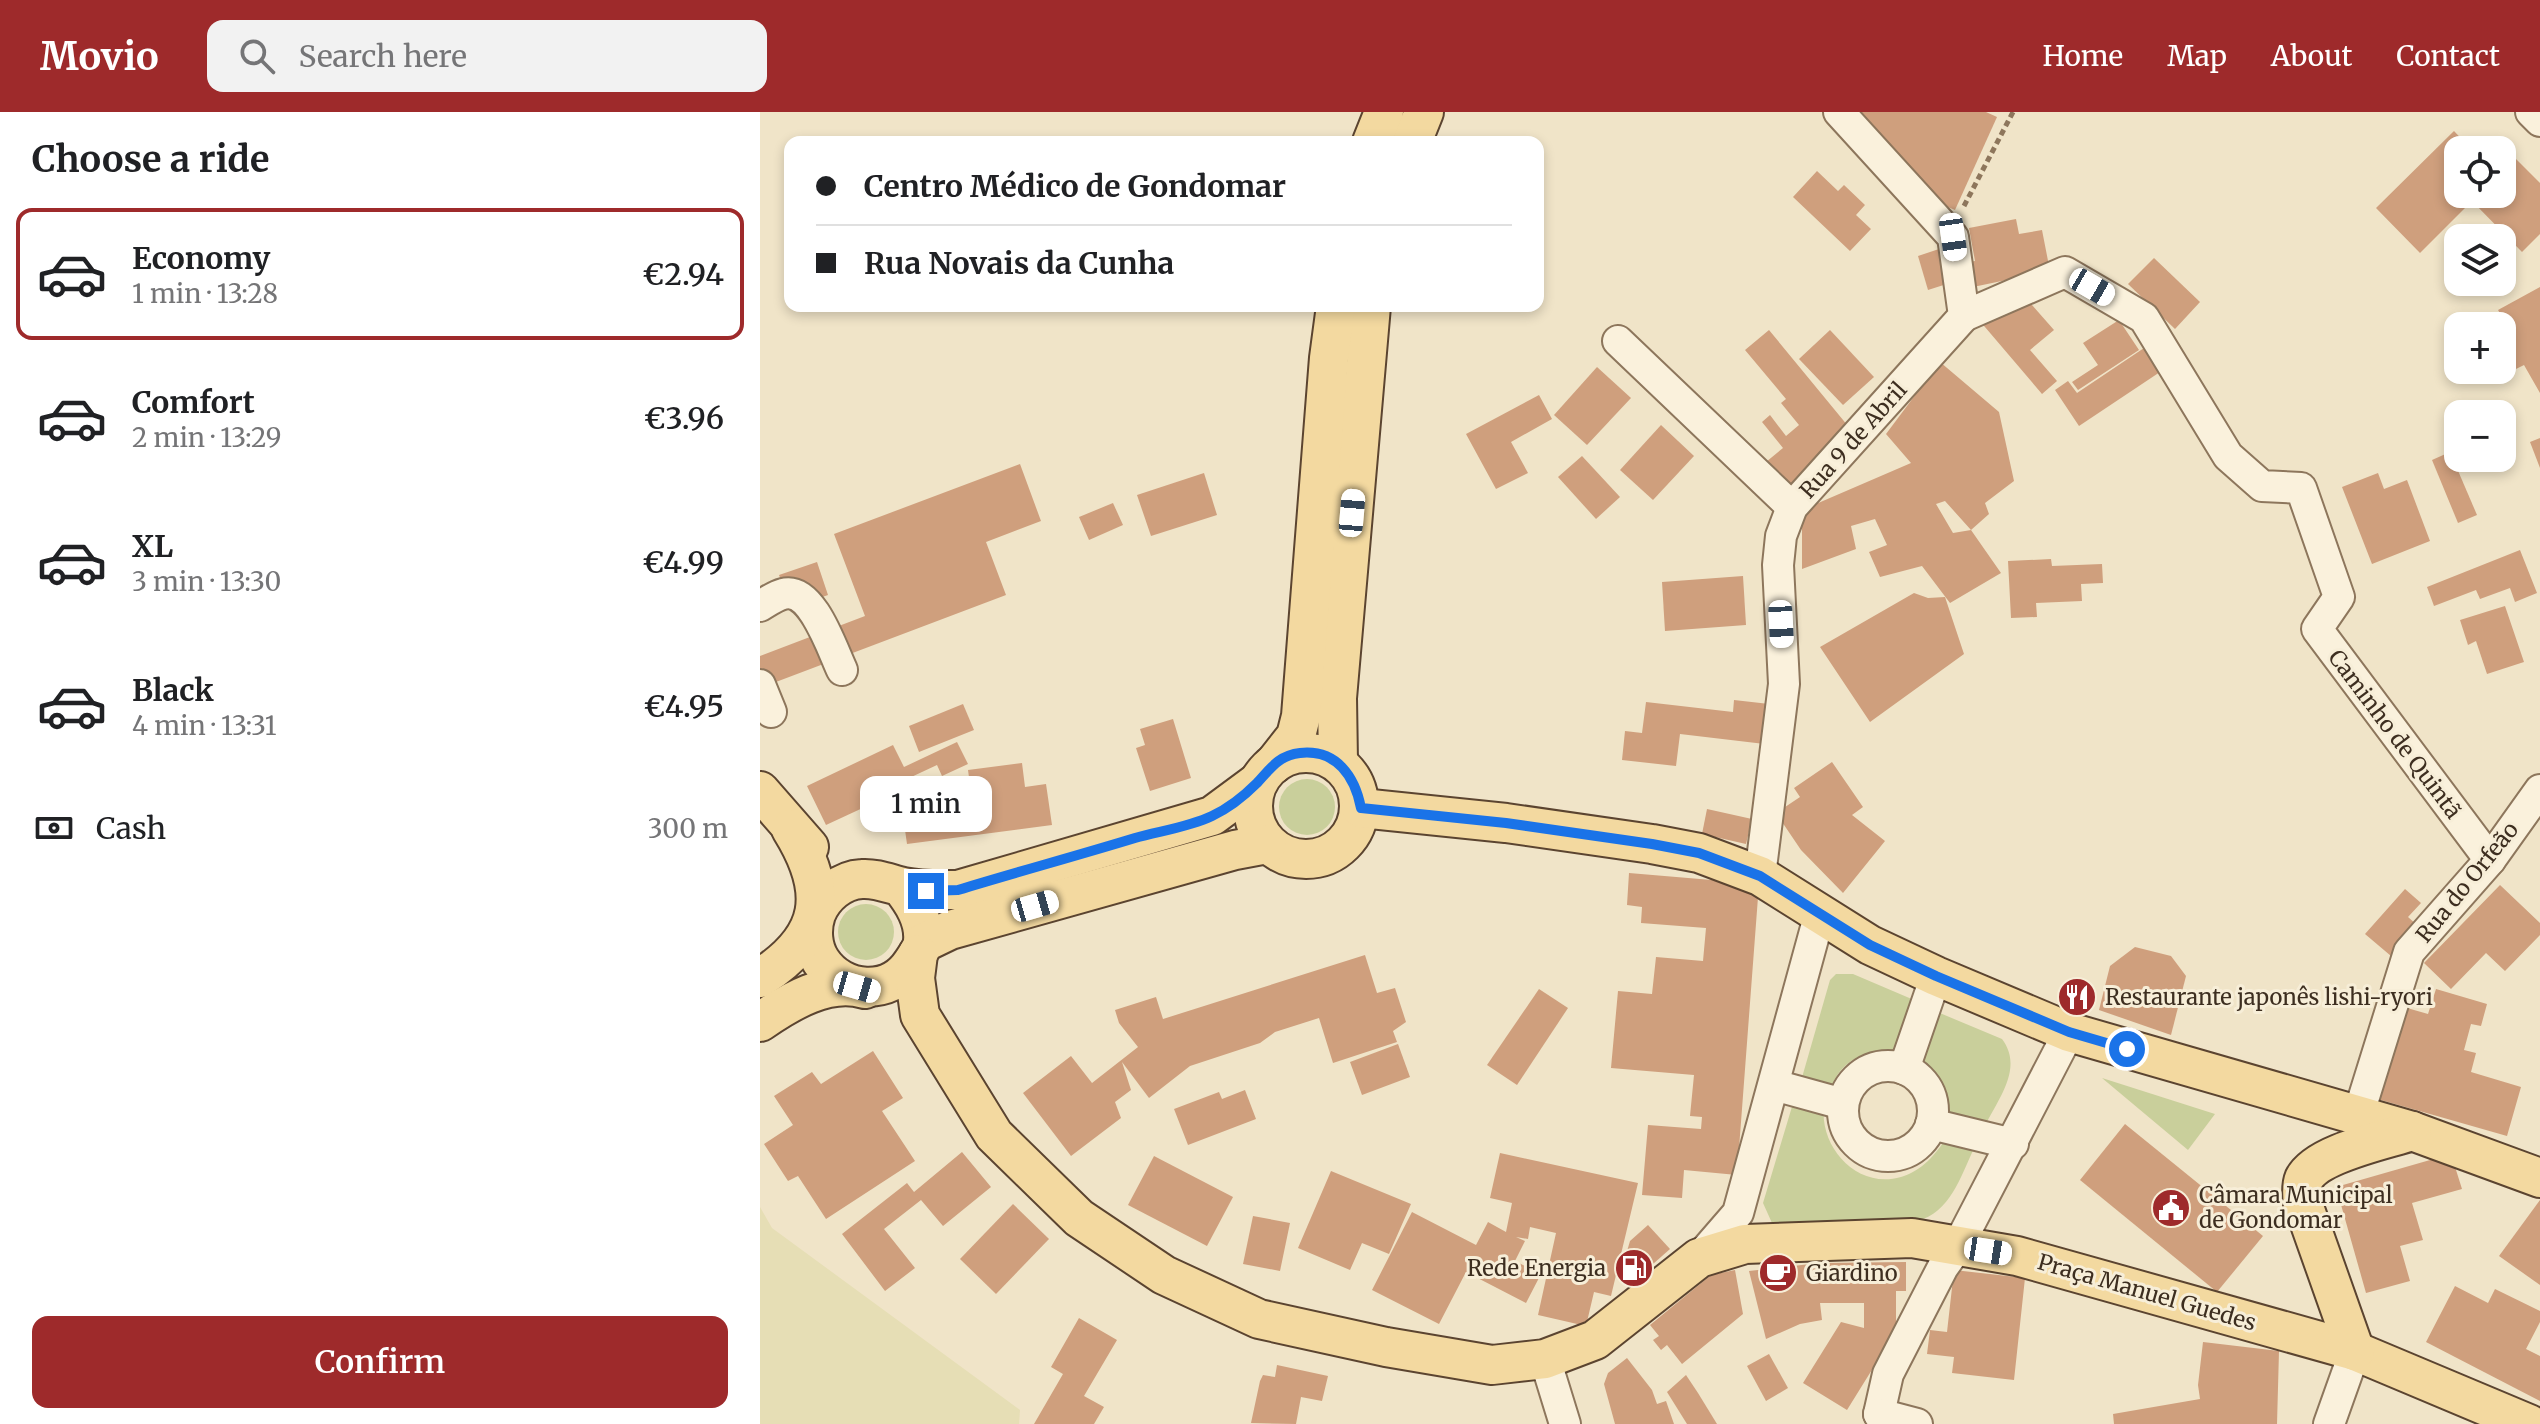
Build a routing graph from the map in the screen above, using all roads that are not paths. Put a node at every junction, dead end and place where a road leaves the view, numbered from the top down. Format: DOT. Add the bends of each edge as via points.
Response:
graph roads {
  1 [pos="1384,112"];
  2 [pos="1424,112"];
  3 [pos="1839,112"];
  4 [pos="2531,112"];
  5 [pos="2540,121"];
  6 [pos="1374,136"];
  7 [pos="1414,136"];
  8 [pos="1335,312"];
  9 [pos="1370,312"];
  10 [pos="1964,316"];
  11 [pos="1618,341"];
  12 [pos="1792,507"];
  13 [pos="760,606"];
  14 [pos="842,670"];
  15 [pos="1338,762"];
  16 [pos="1266,773"];
  17 [pos="2540,790"];
  18 [pos="760,791"];
  19 [pos="1361,808"];
  20 [pos="791,829"];
  21 [pos="1267,844"];
  22 [pos="2490,860"];
  23 [pos="1760,876"];
  24 [pos="886,883"];
  25 [pos="1820,913"];
  26 [pos="815,918"];
  27 [pos="920,948"];
  28 [pos="1936,976"];
  29 [pos="760,978"];
  30 [pos="857,987"];
  31 [pos="760,1022"];
  32 [pos="927,1028"];
  33 [pos="2069,1032"];
  34 [pos="1904,1069"];
  35 [pos="1774,1085"];
  36 [pos="1843,1104"];
  37 [pos="2358,1116"];
  38 [pos="1931,1124"];
  39 [pos="2412,1131"];
  40 [pos="2013,1144"];
  41 [pos="2540,1178"];
  42 [pos="1958,1246"];
  43 [pos="1699,1258"];
  44 [pos="2355,1351"];
  45 [pos="1545,1359"];
  46 [pos="1868,1419"];
  47 [pos="1565,1424"];
  48 [pos="1917,1424"];
  49 [pos="2329,1424"];
  50 [pos="2529,1424"];
  1 -- 6 [label="main road"];
  2 -- 7 [label="main road"];
  3 -- 10 [label="street" via="1953,237"];
  4 -- 5 [label="street"];
  8 -- 16 [label="main road" via="1301,716 1296,736"];
  9 -- 15 [label="main road" via="1337,698"];
  10 -- 12 [label="street, Rua 9 de Abril"];
  10 -- 22 [label="street, Caminho de Quintã" via="2065,272 2144,318 2228,456 2262,486 2301,488 2339,597 2317,629"];
  11 -- 12 [label="street"];
  12 -- 23 [label="street, Rua 9 de Abril" via="1778,565 1784,684"];
  13 -- 14 [label="street" via="785,593 799,594 810,604"];
  15 -- 16 [label="main road" via="1301,753 1284,757"];
  15 -- 19 [label="main road" via="1358,791"];
  16 -- 21 [label="main road" via="1253,795 1252,812"];
  16 -- 24 [label="main road" via="1228,806 1197,821 958,890 926,891"];
  17 -- 22 [label="street, Rua do Orfeão"];
  18 -- 20 [label="main road"];
  19 -- 21 [label="main road" via="1345,843 1331,854 1296,859"];
  19 -- 23 [label="main road" via="1652,844 1699,853"];
  20 -- 24 [label="main road" via="839,868"];
  20 -- 26 [label="main road" via="814,886"];
  21 -- 27 [label="main road" via="950,930"];
  22 -- 37 [label="street, Rua do Orfeão" via="2409,952"];
  23 -- 25 [label="main road"];
  24 -- 26 [label="main road" via="845,883 830,893"];
  24 -- 27 [label="main road" via="920,917"];
  25 -- 28 [label="main road" via="1870,945"];
  25 -- 35 [label="street"];
  26 -- 29 [label="main road" via="793,951"];
  26 -- 30 [label="main road" via="818,956 828,971"];
  27 -- 30 [label="main road" via="908,970 893,981"];
  27 -- 32 [label="main road" via="916,997"];
  28 -- 33 [label="main road"];
  28 -- 34 [label="street"];
  30 -- 31 [label="main road" via="812,993"];
  30 -- 32 [label="main road" via="894,1001"];
  32 -- 45 [label="main road" via="994,1135 1079,1218 1164,1275 1259,1319 1374,1345 1492,1365"];
  33 -- 37 [label="main road"];
  33 -- 40 [label="street"];
  34 -- 36 [label="street" via="1889,1065 1860,1075"];
  34 -- 38 [label="street" via="1927,1088 1933,1102"];
  35 -- 36 [label="street"];
  35 -- 43 [label="street" via="1738,1213"];
  36 -- 38 [label="street" via="1845,1128 1853,1141 1878,1156 1908,1152 1920,1144"];
  37 -- 39 [label="main road"];
  38 -- 40 [label="street"];
  39 -- 41 [label="main road"];
  39 -- 44 [label="main road" via="2326,1159 2304,1180 2303,1204"];
  40 -- 42 [label="street"];
  42 -- 43 [label="main road, Praça Manuel Guedes" via="1912,1238 1745,1244"];
  42 -- 44 [label="main road, Praça Manuel Guedes" via="2017,1256"];
  42 -- 46 [label="street"];
  43 -- 45 [label="main road" via="1595,1340"];
  44 -- 49 [label="street"];
  44 -- 50 [label="main road, Praça Manuel Guedes"];
  45 -- 47 [label="street"];
  46 -- 48 [label="street"];
}
